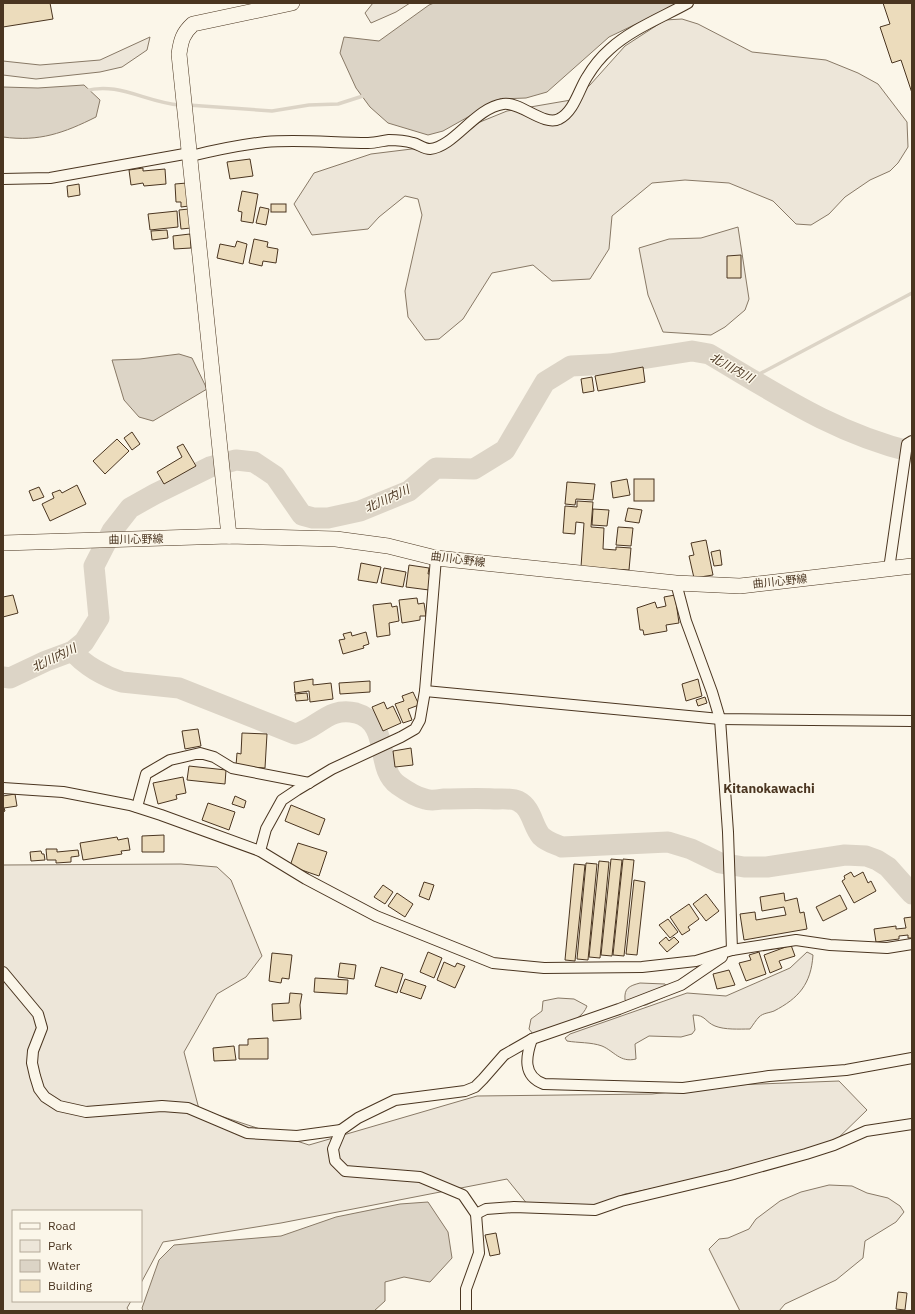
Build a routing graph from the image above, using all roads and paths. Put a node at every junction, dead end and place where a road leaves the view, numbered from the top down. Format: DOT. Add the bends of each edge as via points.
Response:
graph roads {
  1 [pos="292,3"];
  2 [pos="688,3"];
  3 [pos="191,155"];
  4 [pos="3,179"];
  5 [pos="912,441"];
  6 [pos="229,536"];
  7 [pos="3,543"];
  8 [pos="436,558"];
  9 [pos="912,566"];
  10 [pos="889,569"];
  11 [pos="676,583"];
  12 [pos="425,690"];
  13 [pos="720,719"];
  14 [pos="912,722"];
  15 [pos="309,782"];
  16 [pos="3,788"];
  17 [pos="137,807"];
  18 [pos="260,851"];
  19 [pos="912,944"];
  20 [pos="732,950"];
  21 [pos="3,972"];
  22 [pos="532,1039"];
  23 [pos="912,1058"];
  24 [pos="912,1124"];
  25 [pos="341,1130"];
  26 [pos="476,1214"];
  27 [pos="466,1311"];
  1 -- 3 [label="main road" via="193,24 185,31 179,54"];
  2 -- 3 [label="street" via="625,37 610,50 588,76 568,112 559,119 542,119 510,103 501,104 479,115 440,147 428,149 414,143 389,140 370,143 266,142"];
  3 -- 4 [label="street" via="50,178"];
  3 -- 6 [label="main road"];
  5 -- 10 [label="street" via="907,444"];
  6 -- 7 [label="main road, 曲川心野線"];
  6 -- 8 [label="main road, 曲川心野線" via="336,539 388,546"];
  8 -- 11 [label="main road, 曲川心野線"];
  8 -- 12 [label="street"];
  9 -- 10 [label="main road, 曲川心野線"];
  10 -- 11 [label="main road, 曲川心野線" via="740,586"];
  11 -- 13 [label="street" via="686,621"];
  12 -- 13 [label="street"];
  12 -- 15 [label="street" via="420,720 415,729"];
  13 -- 14 [label="street"];
  13 -- 20 [label="street" via="728,832"];
  15 -- 17 [label="street" via="232,768 214,757 200,753 170,760 146,774"];
  15 -- 18 [label="street" via="282,800 266,829"];
  16 -- 17 [label="street" via="63,792"];
  17 -- 18 [label="street"];
  18 -- 20 [label="street" via="376,916 493,963 544,968 642,967 696,961"];
  19 -- 20 [label="street" via="887,948 830,945 796,940"];
  20 -- 22 [label="street" via="681,985"];
  21 -- 25 [label="street" via="38,1014 42,1028 33,1051 32,1063 36,1083 45,1097 59,1106 86,1112 162,1106 188,1108 247,1133 297,1136"];
  22 -- 23 [label="street" via="526,1058 531,1076 535,1081 544,1084 683,1088 769,1076 846,1070"];
  22 -- 25 [label="street" via="504,1055 483,1079 470,1089 395,1100 358,1118"];
  24 -- 26 [label="street" via="866,1131 806,1154 621,1201 595,1210 514,1207 486,1209"];
  25 -- 26 [label="street" via="333,1149 335,1161 345,1171 420,1177 463,1195"];
  26 -- 27 [label="street" via="479,1253 466,1289"];
}
